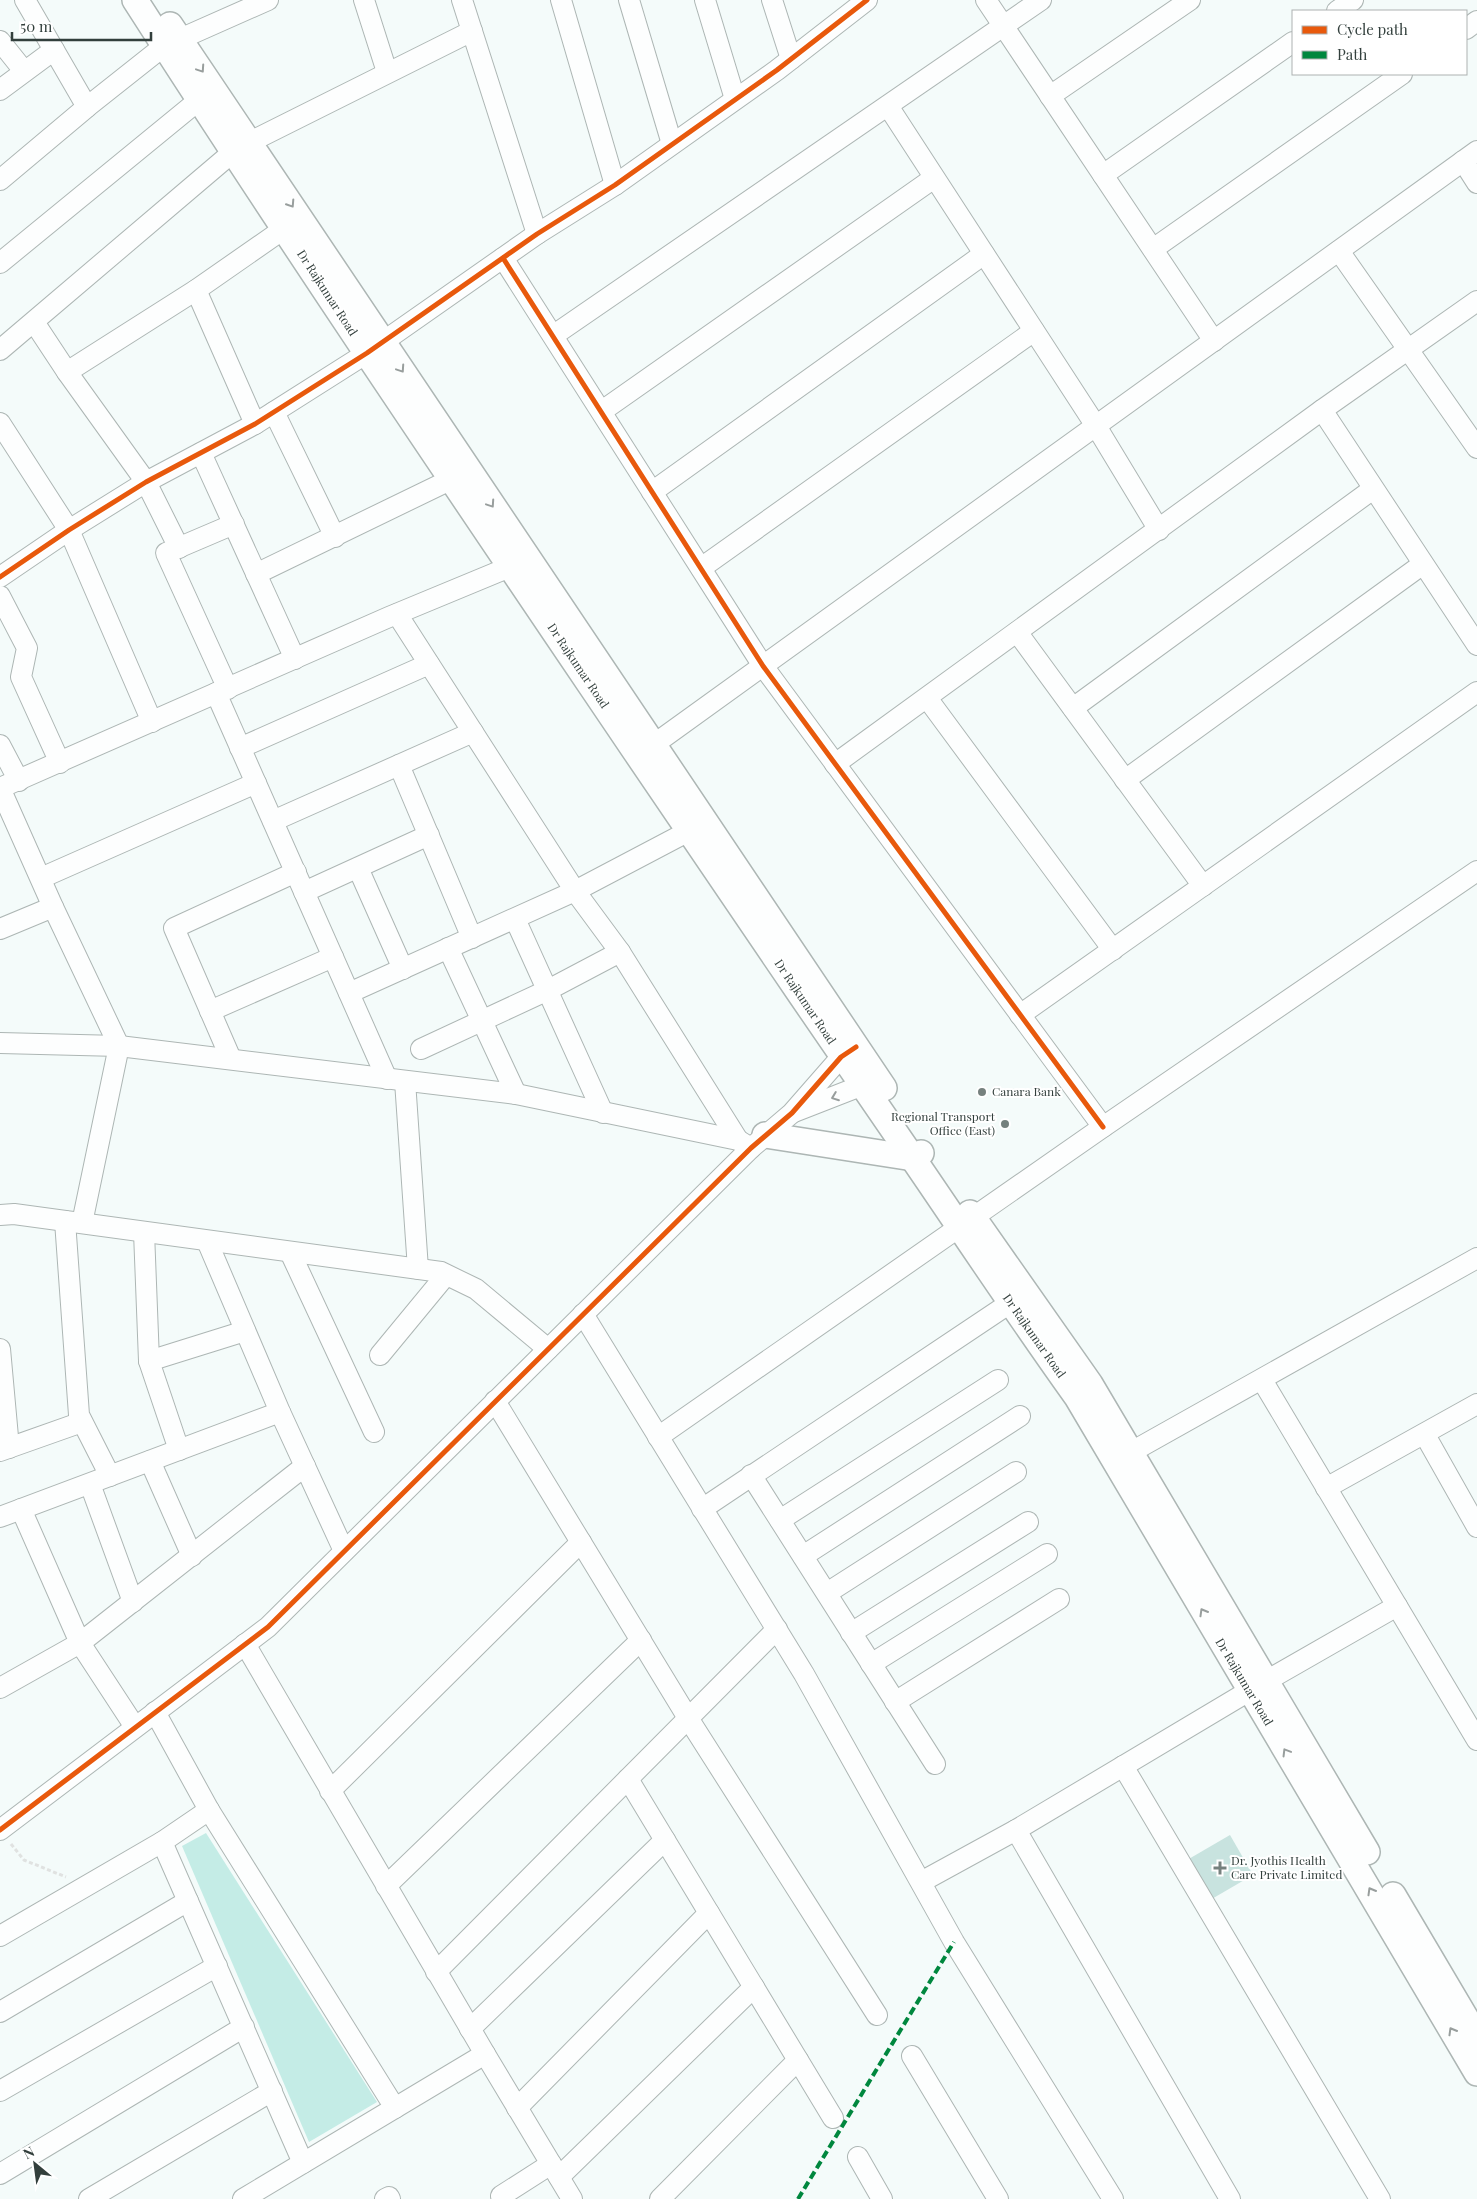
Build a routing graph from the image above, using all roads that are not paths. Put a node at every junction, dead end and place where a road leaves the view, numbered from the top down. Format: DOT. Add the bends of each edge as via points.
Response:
graph roads {
  1 [pos="25,0"];
  2 [pos="135,0"];
  3 [pos="154,0"];
  4 [pos="268,0"];
  5 [pos="364,0"];
  6 [pos="462,0"];
  7 [pos="561,0"];
  8 [pos="629,0"];
  9 [pos="705,0"];
  10 [pos="772,0"];
  11 [pos="867,0"];
  12 [pos="986,0"];
  13 [pos="1041,0"];
  14 [pos="1190,0"];
  15 [pos="1353,0"];
  16 [pos="845,8"];
  17 [pos="1338,10"];
  18 [pos="1004,26"];
  19 [pos="472,31"];
  20 [pos="0,41"];
  21 [pos="172,42"];
  22 [pos="1292,43"];
  23 [pos="54,50"];
  24 [pos="791,59"];
  25 [pos="24,71"];
  26 [pos="387,72"];
  27 [pos="1401,75"];
  28 [pos="0,90"];
  29 [pos="1050,96"];
  30 [pos="735,99"];
  31 [pos="199,100"];
  32 [pos="888,106"];
  33 [pos="87,108"];
  34 [pos="672,144"];
  35 [pos="242,147"];
  36 [pos="1470,156"];
  37 [pos="1103,175"];
  38 [pos="934,178"];
  39 [pos="0,180"];
  40 [pos="1477,183"];
  41 [pos="614,185"];
  42 [pos="285,228"];
  43 [pos="537,234"];
  44 [pos="1153,250"];
  45 [pos="1339,251"];
  46 [pos="984,254"];
  47 [pos="503,258"];
  48 [pos="0,263"];
  49 [pos="196,290"];
  50 [pos="1477,301"];
  51 [pos="34,322"];
  52 [pos="1034,331"];
  53 [pos="554,336"];
  54 [pos="1214,341"];
  55 [pos="374,347"];
  56 [pos="1408,349"];
  57 [pos="0,350"];
  58 [pos="67,372"];
  59 [pos="1322,410"];
  60 [pos="274,412"];
  61 [pos="602,412"];
  62 [pos="0,424"];
  63 [pos="256,424"];
  64 [pos="1096,426"];
  65 [pos="1477,448"];
  66 [pos="201,452"];
  67 [pos="452,480"];
  68 [pos="146,482"];
  69 [pos="1373,489"];
  70 [pos="652,492"];
  71 [pos="234,524"];
  72 [pos="69,530"];
  73 [pos="1159,530"];
  74 [pos="335,537"];
  75 [pos="179,548"];
  76 [pos="520,563"];
  77 [pos="1423,564"];
  78 [pos="701,568"];
  79 [pos="2,570"];
  80 [pos="256,574"];
  81 [pos="0,596"];
  82 [pos="396,614"];
  83 [pos="1017,632"];
  84 [pos="1477,645"];
  85 [pos="295,659"];
  86 [pos="429,664"];
  87 [pos="763,666"];
  88 [pos="222,691"];
  89 [pos="1477,692"];
  90 [pos="927,698"];
  91 [pos="1073,708"];
  92 [pos="152,722"];
  93 [pos="473,732"];
  94 [pos="0,745"];
  95 [pos="240,748"];
  96 [pos="646,751"];
  97 [pos="60,763"];
  98 [pos="835,764"];
  99 [pos="399,765"];
  100 [pos="1125,780"];
  101 [pos="256,783"];
  102 [pos="6,785"];
  103 [pos="273,821"];
  104 [pos="689,831"];
  105 [pos="429,835"];
  106 [pos="358,868"];
  107 [pos="1477,871"];
  108 [pos="296,872"];
  109 [pos="41,878"];
  110 [pos="1203,886"];
  111 [pos="575,891"];
  112 [pos="304,892"];
  113 [pos="53,907"];
  114 [pos="515,918"];
  115 [pos="0,929"];
  116 [pos="472,938"];
  117 [pos="448,948"];
  118 [pos="1113,950"];
  119 [pos="620,952"];
  120 [pos="333,957"];
  121 [pos="403,968"];
  122 [pos="548,990"];
  123 [pos="349,993"];
  124 [pos="210,1011"];
  125 [pos="1020,1015"];
  126 [pos="483,1021"];
  127 [pos="0,1043"];
  128 [pos="119,1046"];
  129 [pos="421,1049"];
  130 [pos="849,1052"];
  131 [pos="231,1059"];
  132 [pos="396,1080"];
  133 [pos="870,1083"];
  134 [pos="516,1094"];
  135 [pos="792,1113"];
  136 [pos="603,1114"];
  137 [pos="1103,1127"];
  138 [pos="751,1141"];
  139 [pos="919,1154"];
  140 [pos="5,1210"];
  141 [pos="73,1222"];
  142 [pos="967,1223"];
  143 [pos="144,1232"];
  144 [pos="207,1241"];
  145 [pos="290,1252"];
  146 [pos="1477,1258"];
  147 [pos="418,1269"];
  148 [pos="446,1275"];
  149 [pos="1010,1303"];
  150 [pos="583,1314"];
  151 [pos="245,1330"];
  152 [pos="0,1349"];
  153 [pos="548,1349"];
  154 [pos="380,1354"];
  155 [pos="149,1361"];
  156 [pos="998,1380"];
  157 [pos="1262,1380"];
  158 [pos="495,1402"];
  159 [pos="1477,1404"];
  160 [pos="280,1412"];
  161 [pos="1020,1416"];
  162 [pos="82,1422"];
  163 [pos="374,1432"];
  164 [pos="1424,1435"];
  165 [pos="658,1437"];
  166 [pos="4,1450"];
  167 [pos="179,1450"];
  168 [pos="1123,1456"];
  169 [pos="150,1461"];
  170 [pos="305,1466"];
  171 [pos="1016,1472"];
  172 [pos="751,1475"];
  173 [pos="110,1476"];
  174 [pos="90,1484"];
  175 [pos="1326,1488"];
  176 [pos="702,1509"];
  177 [pos="21,1510"];
  178 [pos="0,1517"];
  179 [pos="780,1520"];
  180 [pos="1028,1522"];
  181 [pos="1477,1527"];
  182 [pos="581,1542"];
  183 [pos="344,1551"];
  184 [pos="1047,1554"];
  185 [pos="192,1556"];
  186 [pos="803,1556"];
  187 [pos="827,1593"];
  188 [pos="1058,1599"];
  189 [pos="133,1602"];
  190 [pos="1397,1606"];
  191 [pos="777,1629"];
  192 [pos="851,1633"];
  193 [pos="641,1640"];
  194 [pos="80,1643"];
  195 [pos="245,1644"];
  196 [pos="871,1664"];
  197 [pos="1258,1686"];
  198 [pos="0,1688"];
  199 [pos="894,1702"];
  200 [pos="155,1712"];
  201 [pos="688,1718"];
  202 [pos="135,1727"];
  203 [pos="1477,1740"];
  204 [pos="934,1764"];
  205 [pos="1123,1766"];
  206 [pos="628,1779"];
  207 [pos="330,1791"];
  208 [pos="210,1810"];
  209 [pos="0,1830"];
  210 [pos="1016,1830"];
  211 [pos="664,1840"];
  212 [pos="162,1842"];
  213 [pos="921,1882"];
  214 [pos="386,1886"];
  215 [pos="188,1901"];
  216 [pos="709,1913"];
  217 [pos="0,1936"];
  218 [pos="217,1966"];
  219 [pos="436,1972"];
  220 [pos="754,1987"];
  221 [pos="0,2012"];
  222 [pos="877,2015"];
  223 [pos="244,2027"];
  224 [pos="470,2029"];
  225 [pos="1477,2037"];
  226 [pos="484,2054"];
  227 [pos="912,2056"];
  228 [pos="798,2060"];
  229 [pos="1477,2073"];
  230 [pos="272,2090"];
  231 [pos="0,2091"];
  232 [pos="395,2108"];
  233 [pos="517,2108"];
  234 [pos="833,2118"];
  235 [pos="858,2158"];
  236 [pos="303,2163"];
  237 [pos="555,2171"];
  238 [pos="0,2174"];
  239 [pos="89,2199"];
  240 [pos="242,2199"];
  241 [pos="385,2199"];
  242 [pos="390,2199"];
  243 [pos="503,2199"];
  244 [pos="572,2199"];
  245 [pos="660,2199"];
  246 [pos="882,2199"];
  247 [pos="998,2199"];
  248 [pos="1113,2199"];
  249 [pos="1230,2199"];
  250 [pos="1380,2199"];
  1 -- 23 [label="street"];
  2 -- 21 [label="main road, Dr Rajkumar Road"];
  3 -- 21 [label="main road, Dr Rajkumar Road"];
  4 -- 21 [label="street"];
  5 -- 26 [label="street"];
  6 -- 19 [label="street"];
  7 -- 41 [label="street"];
  8 -- 34 [label="street"];
  9 -- 30 [label="street"];
  10 -- 24 [label="street"];
  11 -- 16 [label="street"];
  12 -- 18 [label="street"];
  13 -- 18 [label="street"];
  14 -- 29 [label="street"];
  15 -- 17 [label="street"];
  16 -- 24 [label="street"];
  18 -- 29 [label="street"];
  18 -- 32 [label="street"];
  19 -- 26 [label="street"];
  19 -- 43 [label="street"];
  20 -- 25 [label="street"];
  21 -- 31 [label="main road, Dr Rajkumar Road"];
  21 -- 33 [label="street"];
  21 -- 35 [label="main road, Dr Rajkumar Road, one-way"];
  22 -- 37 [label="street"];
  23 -- 25 [label="street"];
  23 -- 33 [label="street"];
  24 -- 30 [label="street"];
  25 -- 28 [label="street"];
  26 -- 35 [label="street"];
  27 -- 44 [label="street"];
  29 -- 37 [label="street"];
  30 -- 34 [label="street"];
  31 -- 35 [label="main road, Dr Rajkumar Road"];
  31 -- 48 [label="street"];
  32 -- 38 [label="street"];
  32 -- 53 [label="street"];
  33 -- 39 [label="street"];
  34 -- 41 [label="street"];
  35 -- 42 [label="main road, Dr Rajkumar Road"];
  35 -- 51 [label="street"];
  35 -- 55 [label="main road, Dr Rajkumar Road, one-way"];
  36 -- 40 [label="street"];
  36 -- 45 [label="street"];
  37 -- 44 [label="street"];
  38 -- 46 [label="street"];
  38 -- 61 [label="street"];
  41 -- 43 [label="street"];
  42 -- 49 [label="street"];
  42 -- 55 [label="main road, Dr Rajkumar Road"];
  43 -- 47 [label="street"];
  44 -- 54 [label="street"];
  45 -- 54 [label="street"];
  45 -- 56 [label="street"];
  46 -- 52 [label="street"];
  46 -- 70 [label="street"];
  47 -- 53 [label="street"];
  47 -- 55 [label="street"];
  49 -- 58 [label="street"];
  49 -- 63 [label="street"];
  50 -- 56 [label="street"];
  51 -- 57 [label="street"];
  51 -- 58 [label="street"];
  52 -- 64 [label="street"];
  52 -- 78 [label="street"];
  53 -- 61 [label="street"];
  54 -- 64 [label="street"];
  55 -- 60 [label="street"];
  55 -- 67 [label="main road, Dr Rajkumar Road"];
  55 -- 76 [label="main road, Dr Rajkumar Road, one-way"];
  56 -- 59 [label="street"];
  56 -- 65 [label="street"];
  58 -- 68 [label="street"];
  59 -- 69 [label="street"];
  59 -- 73 [label="street"];
  60 -- 63 [label="street"];
  60 -- 74 [label="street"];
  61 -- 70 [label="street"];
  62 -- 72 [label="street"];
  63 -- 66 [label="street"];
  64 -- 73 [label="street"];
  64 -- 87 [label="street"];
  66 -- 68 [label="street"];
  66 -- 71 [label="street"];
  67 -- 74 [label="street"];
  67 -- 76 [label="main road, Dr Rajkumar Road"];
  68 -- 72 [label="street"];
  68 -- 75 [label="street"];
  69 -- 77 [label="street"];
  69 -- 91 [label="street"];
  70 -- 78 [label="street"];
  71 -- 75 [label="street"];
  71 -- 80 [label="street"];
  72 -- 79 [label="street"];
  72 -- 92 [label="street"];
  73 -- 83 [label="street"];
  74 -- 80 [label="street"];
  75 -- 88 [label="street" via="166,554"];
  76 -- 82 [label="street"];
  76 -- 96 [label="main road, Dr Rajkumar Road"];
  77 -- 84 [label="street"];
  77 -- 100 [label="street"];
  78 -- 87 [label="street"];
  80 -- 85 [label="street"];
  81 -- 97 [label="street" via="27,648 21,677"];
  82 -- 85 [label="street"];
  82 -- 86 [label="street"];
  83 -- 90 [label="street"];
  83 -- 91 [label="street"];
  85 -- 88 [label="street"];
  86 -- 93 [label="street"];
  86 -- 95 [label="street"];
  87 -- 96 [label="street"];
  87 -- 98 [label="street"];
  88 -- 92 [label="street"];
  88 -- 95 [label="street"];
  89 -- 110 [label="street"];
  90 -- 98 [label="street"];
  90 -- 118 [label="street"];
  91 -- 100 [label="street"];
  92 -- 97 [label="street"];
  93 -- 99 [label="street"];
  93 -- 111 [label="street"];
  94 -- 102 [label="street"];
  95 -- 101 [label="street"];
  96 -- 104 [label="main road, Dr Rajkumar Road"];
  96 -- 130 [label="main road, Dr Rajkumar Road"];
  97 -- 102 [label="street"];
  98 -- 125 [label="street"];
  99 -- 103 [label="street"];
  99 -- 105 [label="street"];
  100 -- 110 [label="street"];
  101 -- 103 [label="street"];
  101 -- 109 [label="street"];
  102 -- 109 [label="street"];
  103 -- 108 [label="street"];
  104 -- 111 [label="street"];
  104 -- 130 [label="main road, Dr Rajkumar Road"];
  105 -- 106 [label="street"];
  105 -- 116 [label="street"];
  106 -- 112 [label="street"];
  106 -- 121 [label="street"];
  107 -- 137 [label="street"];
  108 -- 112 [label="street"];
  108 -- 124 [label="street" via="174,928"];
  109 -- 113 [label="street"];
  110 -- 118 [label="street"];
  111 -- 114 [label="street"];
  111 -- 119 [label="street"];
  112 -- 120 [label="street"];
  113 -- 115 [label="street"];
  113 -- 128 [label="street"];
  114 -- 116 [label="street"];
  114 -- 122 [label="street"];
  116 -- 117 [label="street"];
  117 -- 121 [label="street"];
  117 -- 126 [label="street"];
  118 -- 125 [label="street"];
  119 -- 122 [label="street"];
  119 -- 138 [label="street"];
  120 -- 123 [label="street"];
  120 -- 124 [label="street"];
  121 -- 123 [label="street"];
  122 -- 126 [label="street"];
  122 -- 136 [label="street"];
  123 -- 132 [label="street"];
  124 -- 131 [label="street"];
  125 -- 137 [label="street"];
  126 -- 129 [label="street"];
  126 -- 134 [label="street"];
  127 -- 128 [label="street"];
  128 -- 131 [label="street"];
  128 -- 141 [label="street"];
  130 -- 133 [label="main road, Dr Rajkumar Road"];
  130 -- 135 [label="street"];
  131 -- 132 [label="street"];
  132 -- 134 [label="street"];
  132 -- 147 [label="street"];
  133 -- 135 [label="street, one-way"];
  133 -- 139 [label="main road, Dr Rajkumar Road"];
  134 -- 136 [label="street"];
  135 -- 138 [label="street"];
  136 -- 138 [label="street"];
  137 -- 142 [label="street"];
  138 -- 139 [label="main road"];
  138 -- 150 [label="street"];
  139 -- 142 [label="main road, Dr Rajkumar Road"];
  140 -- 141 [label="street"];
  141 -- 143 [label="street"];
  141 -- 162 [label="street" via="79,1415"];
  142 -- 149 [label="main road, Dr Rajkumar Road"];
  142 -- 165 [label="street"];
  142 -- 168 [label="main road, Dr Rajkumar Road" via="1090,1384"];
  143 -- 144 [label="street"];
  143 -- 155 [label="street"];
  144 -- 145 [label="street"];
  144 -- 151 [label="street"];
  145 -- 147 [label="street"];
  145 -- 163 [label="street"];
  146 -- 157 [label="street"];
  147 -- 148 [label="street"];
  148 -- 153 [label="street" via="476,1289"];
  148 -- 154 [label="street"];
  149 -- 168 [label="main road, Dr Rajkumar Road"];
  149 -- 172 [label="street"];
  150 -- 153 [label="street"];
  150 -- 165 [label="street"];
  151 -- 155 [label="street"];
  151 -- 160 [label="street"];
  152 -- 166 [label="street"];
  153 -- 158 [label="street"];
  155 -- 167 [label="street"];
  156 -- 179 [label="street"];
  157 -- 168 [label="street"];
  157 -- 175 [label="street"];
  158 -- 182 [label="street"];
  158 -- 183 [label="street"];
  159 -- 164 [label="street"];
  160 -- 167 [label="street"];
  160 -- 170 [label="street"];
  161 -- 186 [label="street"];
  162 -- 166 [label="street"];
  162 -- 173 [label="street"];
  164 -- 175 [label="street"];
  164 -- 181 [label="street"];
  165 -- 176 [label="street"];
  167 -- 169 [label="street"];
  168 -- 197 [label="main road, Dr Rajkumar Road"];
  169 -- 173 [label="street"];
  169 -- 185 [label="street"];
  170 -- 183 [label="street"];
  170 -- 185 [label="street"];
  171 -- 187 [label="street"];
  172 -- 176 [label="street"];
  172 -- 179 [label="street"];
  173 -- 174 [label="street"];
  174 -- 177 [label="street"];
  174 -- 189 [label="street"];
  175 -- 190 [label="street"];
  176 -- 191 [label="street"];
  177 -- 178 [label="street"];
  177 -- 194 [label="street"];
  179 -- 186 [label="street"];
  180 -- 192 [label="street"];
  182 -- 193 [label="street"];
  182 -- 207 [label="street"];
  183 -- 195 [label="street" via="268,1627"];
  184 -- 196 [label="street"];
  185 -- 189 [label="street"];
  186 -- 187 [label="street"];
  187 -- 192 [label="street"];
  188 -- 199 [label="street"];
  189 -- 194 [label="street"];
  190 -- 197 [label="street"];
  190 -- 203 [label="street"];
  191 -- 201 [label="street"];
  191 -- 213 [label="street"];
  192 -- 196 [label="street"];
  193 -- 201 [label="street"];
  193 -- 214 [label="street"];
  194 -- 198 [label="street"];
  194 -- 202 [label="street"];
  195 -- 200 [label="street"];
  195 -- 207 [label="street"];
  196 -- 199 [label="street"];
  197 -- 205 [label="street"];
  197 -- 225 [label="main road, Dr Rajkumar Road"];
  229 -- 197 [label="main road, Dr Rajkumar Road, one-way" via="1355,1864"];
  199 -- 204 [label="street"];
  200 -- 202 [label="street"];
  200 -- 208 [label="street"];
  201 -- 206 [label="street"];
  201 -- 222 [label="street"];
  202 -- 209 [label="street"];
  205 -- 210 [label="street"];
  205 -- 250 [label="street"];
  206 -- 211 [label="street"];
  206 -- 219 [label="street"];
  207 -- 214 [label="street"];
  208 -- 212 [label="street"];
  208 -- 232 [label="street"];
  210 -- 213 [label="street"];
  210 -- 249 [label="street"];
  211 -- 216 [label="street"];
  211 -- 224 [label="street"];
  212 -- 215 [label="street"];
  212 -- 217 [label="street"];
  213 -- 248 [label="street" via="954,1942"];
  214 -- 219 [label="street"];
  215 -- 218 [label="street"];
  215 -- 221 [label="street"];
  216 -- 220 [label="street"];
  216 -- 233 [label="street"];
  218 -- 223 [label="street"];
  218 -- 231 [label="street"];
  219 -- 224 [label="street"];
  220 -- 228 [label="street"];
  220 -- 237 [label="street"];
  223 -- 230 [label="street"];
  223 -- 238 [label="street"];
  224 -- 226 [label="street"];
  226 -- 232 [label="street"];
  226 -- 233 [label="street"];
  227 -- 247 [label="street"];
  228 -- 234 [label="street"];
  228 -- 245 [label="street"];
  230 -- 236 [label="street"];
  230 -- 239 [label="street"];
  232 -- 236 [label="street"];
  233 -- 237 [label="street"];
  235 -- 246 [label="street"];
  236 -- 240 [label="street"];
  237 -- 243 [label="street" via="501,2196"];
  237 -- 244 [label="street"];
  241 -- 242 [label="street"];
}
